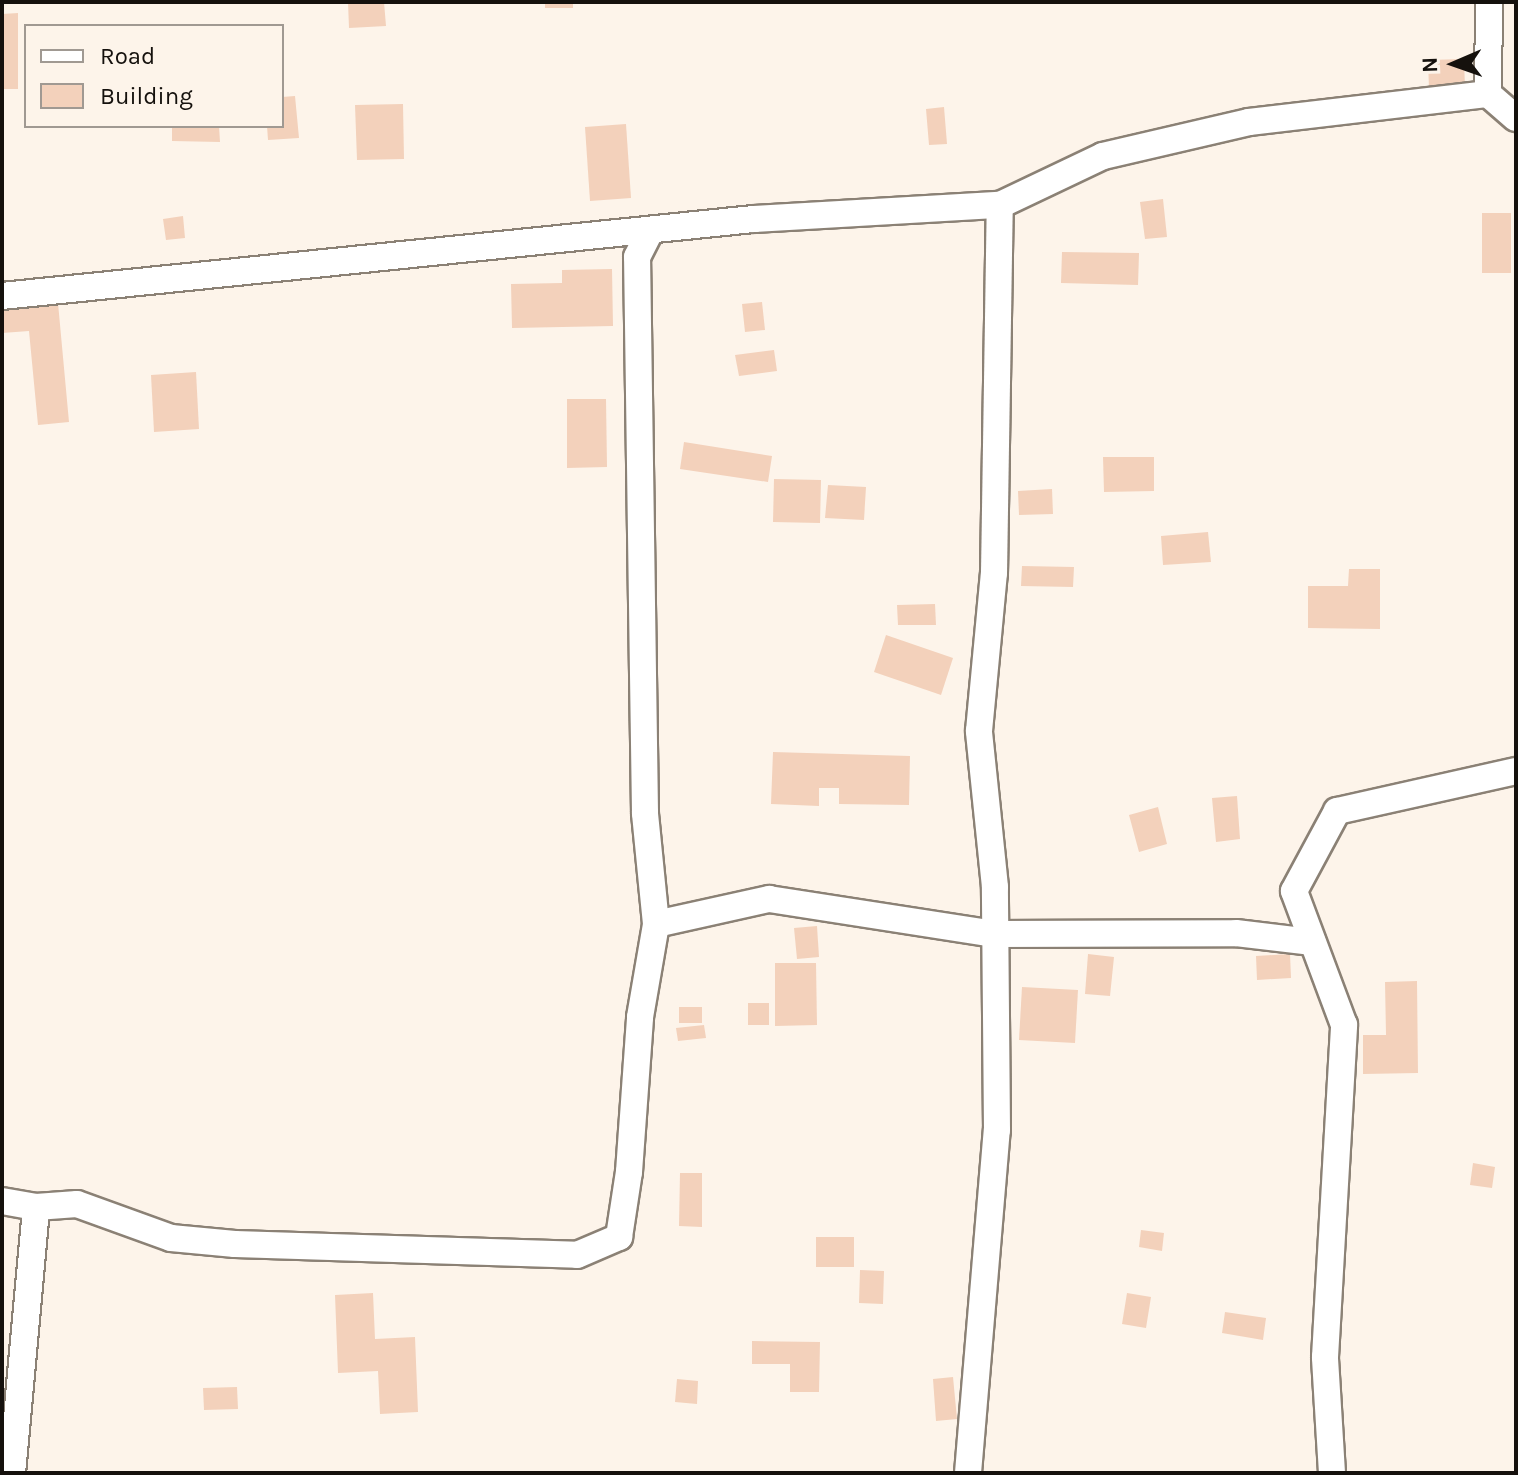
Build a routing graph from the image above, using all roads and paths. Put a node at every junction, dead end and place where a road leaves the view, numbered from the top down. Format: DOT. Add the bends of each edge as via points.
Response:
graph roads {
  1 [pos="1489,2"];
  2 [pos="1488,94"];
  3 [pos="1516,118"];
  4 [pos="1000,205"];
  5 [pos="651,230"];
  6 [pos="2,296"];
  7 [pos="1516,771"];
  8 [pos="656,924"];
  9 [pos="995,934"];
  10 [pos="1312,942"];
  11 [pos="2,1201"];
  12 [pos="36,1207"];
  13 [pos="12,1473"];
  14 [pos="968,1473"];
  15 [pos="1332,1473"];
  1 -- 2 [label="street"];
  2 -- 3 [label="street"];
  2 -- 4 [label="street" via="1249,122 1103,156"];
  4 -- 5 [label="street"];
  4 -- 9 [label="street" via="994,573 979,731"];
  5 -- 6 [label="street"];
  5 -- 8 [label="street" via="637,257 645,813"];
  7 -- 10 [label="street" via="1337,811 1294,891"];
  8 -- 9 [label="street" via="769,899"];
  8 -- 12 [label="street" via="640,1017 619,1237 577,1255 235,1244 171,1238 77,1204"];
  9 -- 10 [label="street" via="1236,933"];
  9 -- 14 [label="street" via="997,1130"];
  10 -- 15 [label="street" via="1344,1025 1325,1357"];
  11 -- 12 [label="street"];
  12 -- 13 [label="street"];
}
